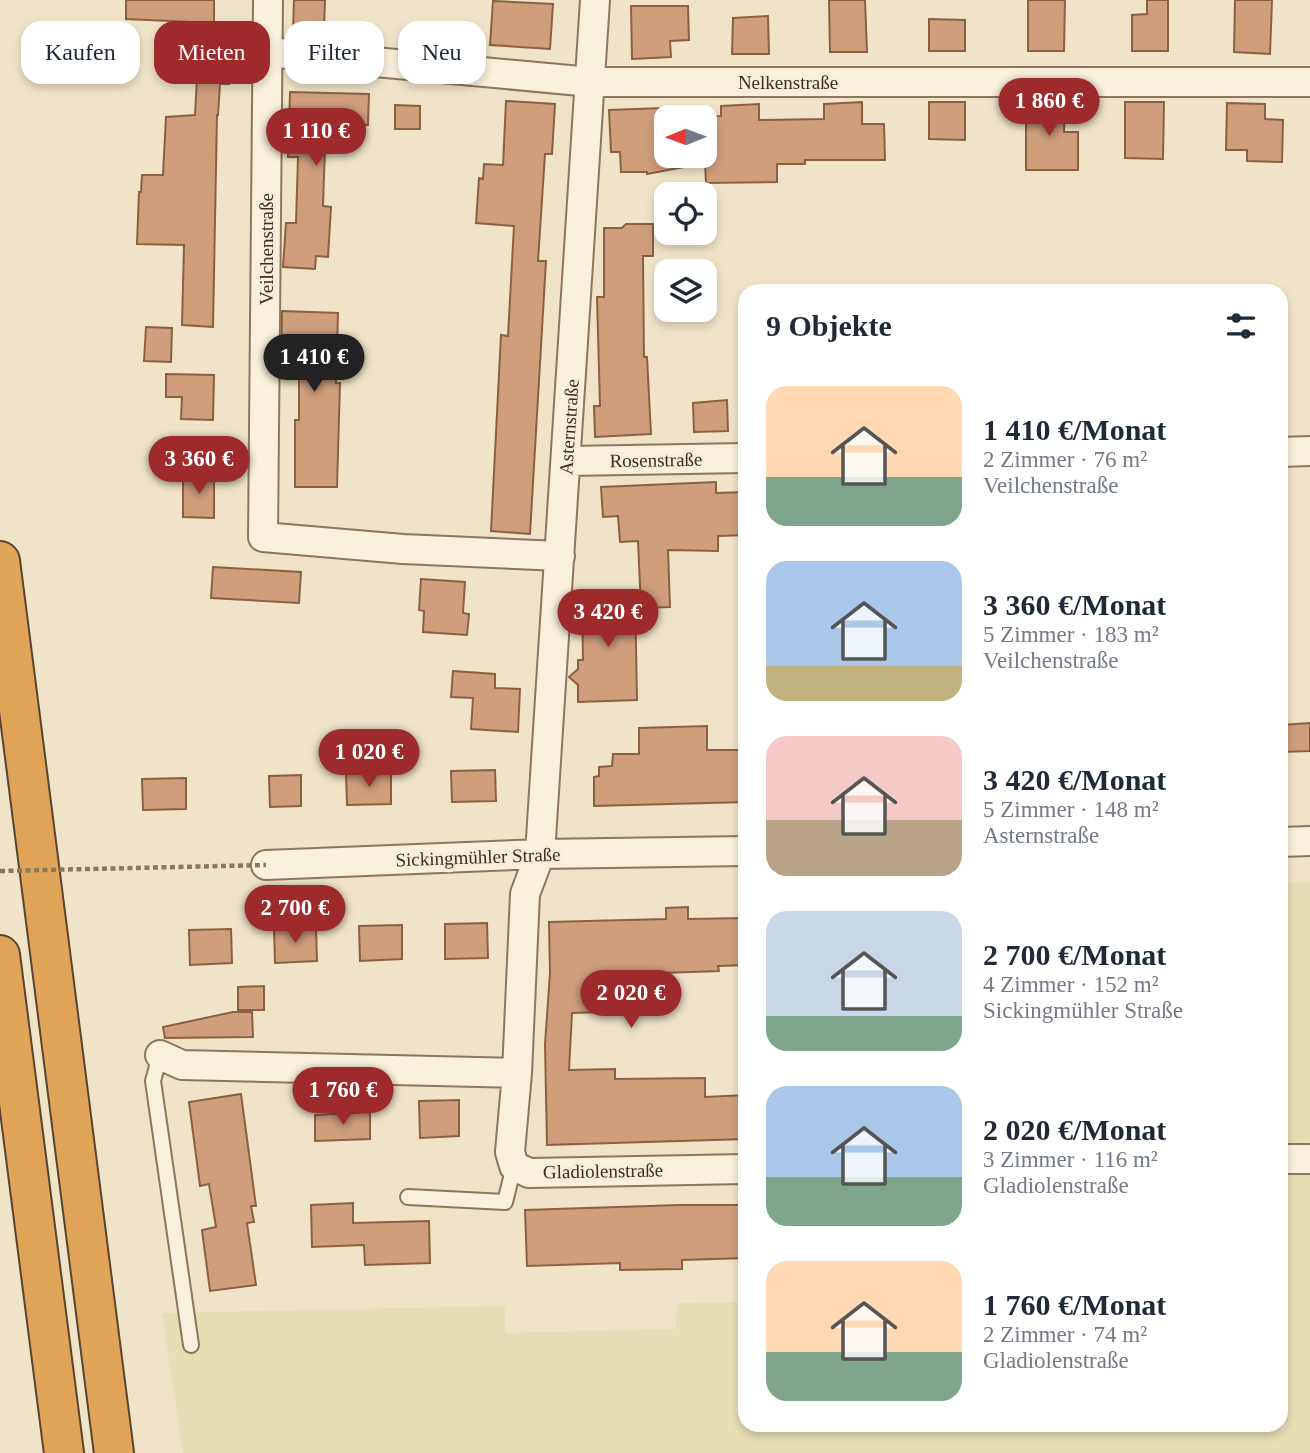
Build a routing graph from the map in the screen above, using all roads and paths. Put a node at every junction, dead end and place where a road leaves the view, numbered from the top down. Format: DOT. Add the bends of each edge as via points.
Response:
graph roads {
  1 [pos="268,0"];
  2 [pos="595,0"];
  3 [pos="268,21"];
  4 [pos="270,52"];
  5 [pos="591,82"];
  6 [pos="1310,82"];
  7 [pos="267,84"];
  8 [pos="1310,451"];
  9 [pos="1288,452"];
  10 [pos="738,458"];
  11 [pos="567,461"];
  12 [pos="559,556"];
  13 [pos="0,561"];
  14 [pos="1310,841"];
  15 [pos="1288,842"];
  16 [pos="738,852"];
  17 [pos="540,855"];
  18 [pos="266,865"];
  19 [pos="0,871"];
  20 [pos="0,955"];
  21 [pos="160,1055"];
  22 [pos="517,1073"];
  23 [pos="1288,1159"];
  24 [pos="1310,1159"];
  25 [pos="514,1166"];
  26 [pos="738,1169"];
  27 [pos="408,1197"];
  28 [pos="191,1345"];
  29 [pos="64,1453"];
  30 [pos="114,1453"];
  1 -- 3 [label="street, Veilchenstraße"];
  2 -- 5 [label="street, Asternstraße"];
  4 -- 5 [label="street, Nelkenstraße"];
  5 -- 6 [label="street, Nelkenstraße"];
  5 -- 11 [label="street, Asternstraße"];
  7 -- 12 [label="street, Veilchenstraße" via="263,537"];
  8 -- 9 [label="street"];
  10 -- 11 [label="street, Rosenstraße"];
  11 -- 12 [label="street, Asternstraße"];
  12 -- 17 [label="street, Asternstraße"];
  13 -- 30 [label="highway"];
  14 -- 15 [label="street"];
  16 -- 17 [label="street, Sickingmühler Straße"];
  17 -- 18 [label="street, Sickingmühler Straße"];
  17 -- 22 [label="street, Gladiolenstraße" via="524,894"];
  18 -- 19 [label="path, bridge"];
  20 -- 29 [label="highway"];
  21 -- 22 [label="street" via="182,1065"];
  21 -- 28 [label="lane" via="153,1081"];
  22 -- 25 [label="street, Gladiolenstraße" via="510,1152"];
  23 -- 24 [label="street"];
  25 -- 26 [label="street, Gladiolenstraße" via="529,1173"];
  25 -- 27 [label="lane" via="505,1202"];
}
